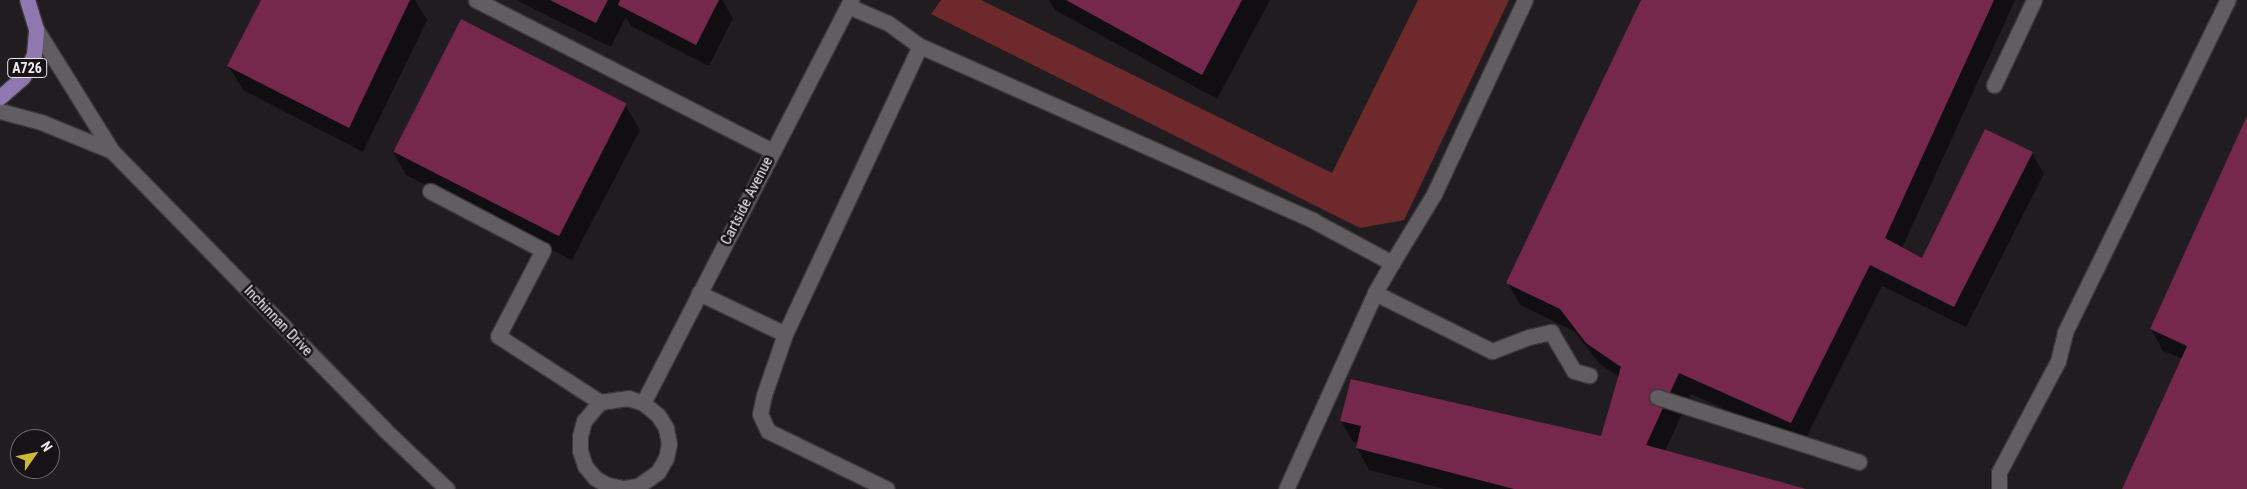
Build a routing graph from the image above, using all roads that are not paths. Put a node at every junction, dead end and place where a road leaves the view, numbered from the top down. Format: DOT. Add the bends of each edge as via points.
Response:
graph roads {
  1 [pos="476,0"];
  2 [pos="1525,0"];
  3 [pos="2034,0"];
  4 [pos="2228,0"];
  5 [pos="28,1"];
  6 [pos="850,3"];
  7 [pos="36,29"];
  8 [pos="920,46"];
  9 [pos="1994,84"];
  10 [pos="0,97"];
  11 [pos="0,111"];
  12 [pos="112,151"];
  13 [pos="772,151"];
  14 [pos="430,191"];
  15 [pos="1392,263"];
  16 [pos="699,293"];
  17 [pos="1375,293"];
  18 [pos="785,334"];
  19 [pos="1589,376"];
  20 [pos="1657,397"];
  21 [pos="600,402"];
  22 [pos="643,403"];
  23 [pos="1859,462"];
  24 [pos="447,489"];
  25 [pos="887,489"];
  26 [pos="1286,489"];
  27 [pos="2000,489"];
  1 -- 13 [label="street"];
  2 -- 15 [label="street" via="1434,194"];
  3 -- 9 [label="street"];
  4 -- 27 [label="street" via="2065,332 2058,361 1999,472"];
  5 -- 7 [label="main road, A726"];
  6 -- 8 [label="street" via="888,23"];
  6 -- 13 [label="street, Cartside Avenue"];
  7 -- 10 [label="main road, A726" via="34,54 23,77"];
  7 -- 12 [label="street, Inchinnan Drive"];
  8 -- 15 [label="street" via="1314,220"];
  8 -- 18 [label="street"];
  11 -- 12 [label="street, Inchinnan Drive" via="41,122"];
  12 -- 24 [label="street, Inchinnan Drive" via="377,422"];
  13 -- 16 [label="street, Cartside Avenue"];
  14 -- 21 [label="street" via="543,250 498,336"];
  15 -- 17 [label="street"];
  16 -- 18 [label="street"];
  16 -- 22 [label="street, Cartside Avenue"];
  17 -- 19 [label="street" via="1492,351 1550,332 1574,371"];
  17 -- 26 [label="street"];
  18 -- 25 [label="street" via="760,414 768,430"];
  20 -- 23 [label="street"];
  21 -- 22 [label="street" via="628,398"];
  21 -- 22 [label="street" via="584,421 580,451 585,466 595,478 607,485 623,488 646,482 658,472 666,458 666,428 658,415"];
}
